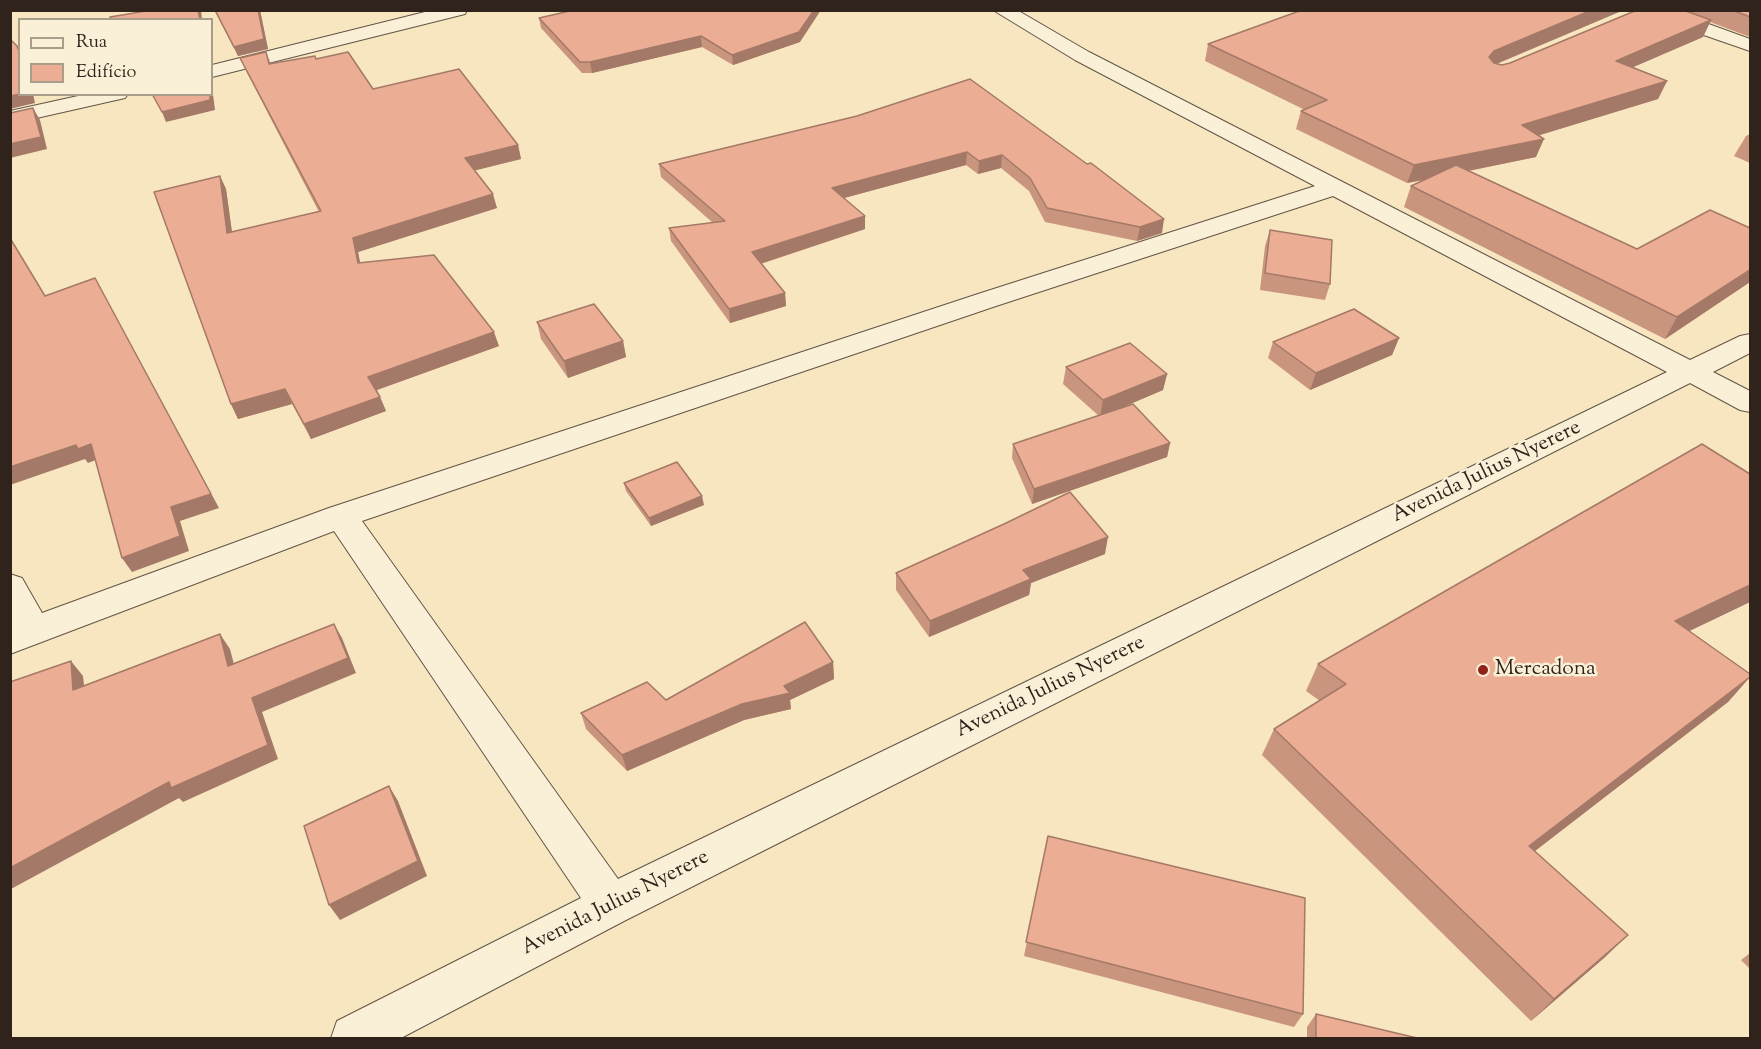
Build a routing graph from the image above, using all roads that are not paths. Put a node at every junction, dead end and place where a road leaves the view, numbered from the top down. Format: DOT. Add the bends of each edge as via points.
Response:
graph roads {
  1 [pos="458,10"];
  2 [pos="1041,10"];
  3 [pos="1645,12"];
  4 [pos="1009,15"];
  5 [pos="350,18"];
  6 [pos="362,34"];
  7 [pos="1750,45"];
  8 [pos="213,71"];
  9 [pos="109,96"];
  10 [pos="10,118"];
  11 [pos="1334,188"];
  12 [pos="1750,342"];
  13 [pos="1691,372"];
  14 [pos="1750,403"];
  15 [pos="341,516"];
  16 [pos="10,587"];
  17 [pos="22,636"];
  18 [pos="611,905"];
  19 [pos="354,1038"];
  1 -- 6 [label="street"];
  2 -- 4 [label="street"];
  3 -- 7 [label="street"];
  4 -- 11 [label="street"];
  5 -- 6 [label="street"];
  6 -- 8 [label="street"];
  9 -- 10 [label="street"];
  11 -- 13 [label="street"];
  11 -- 15 [label="street"];
  12 -- 13 [label="street, Avenida Julius Nyerere"];
  13 -- 14 [label="street"];
  13 -- 18 [label="street, Avenida Julius Nyerere"];
  15 -- 17 [label="street"];
  15 -- 18 [label="street"];
  16 -- 17 [label="street"];
  18 -- 19 [label="street, Avenida Julius Nyerere"];
}
